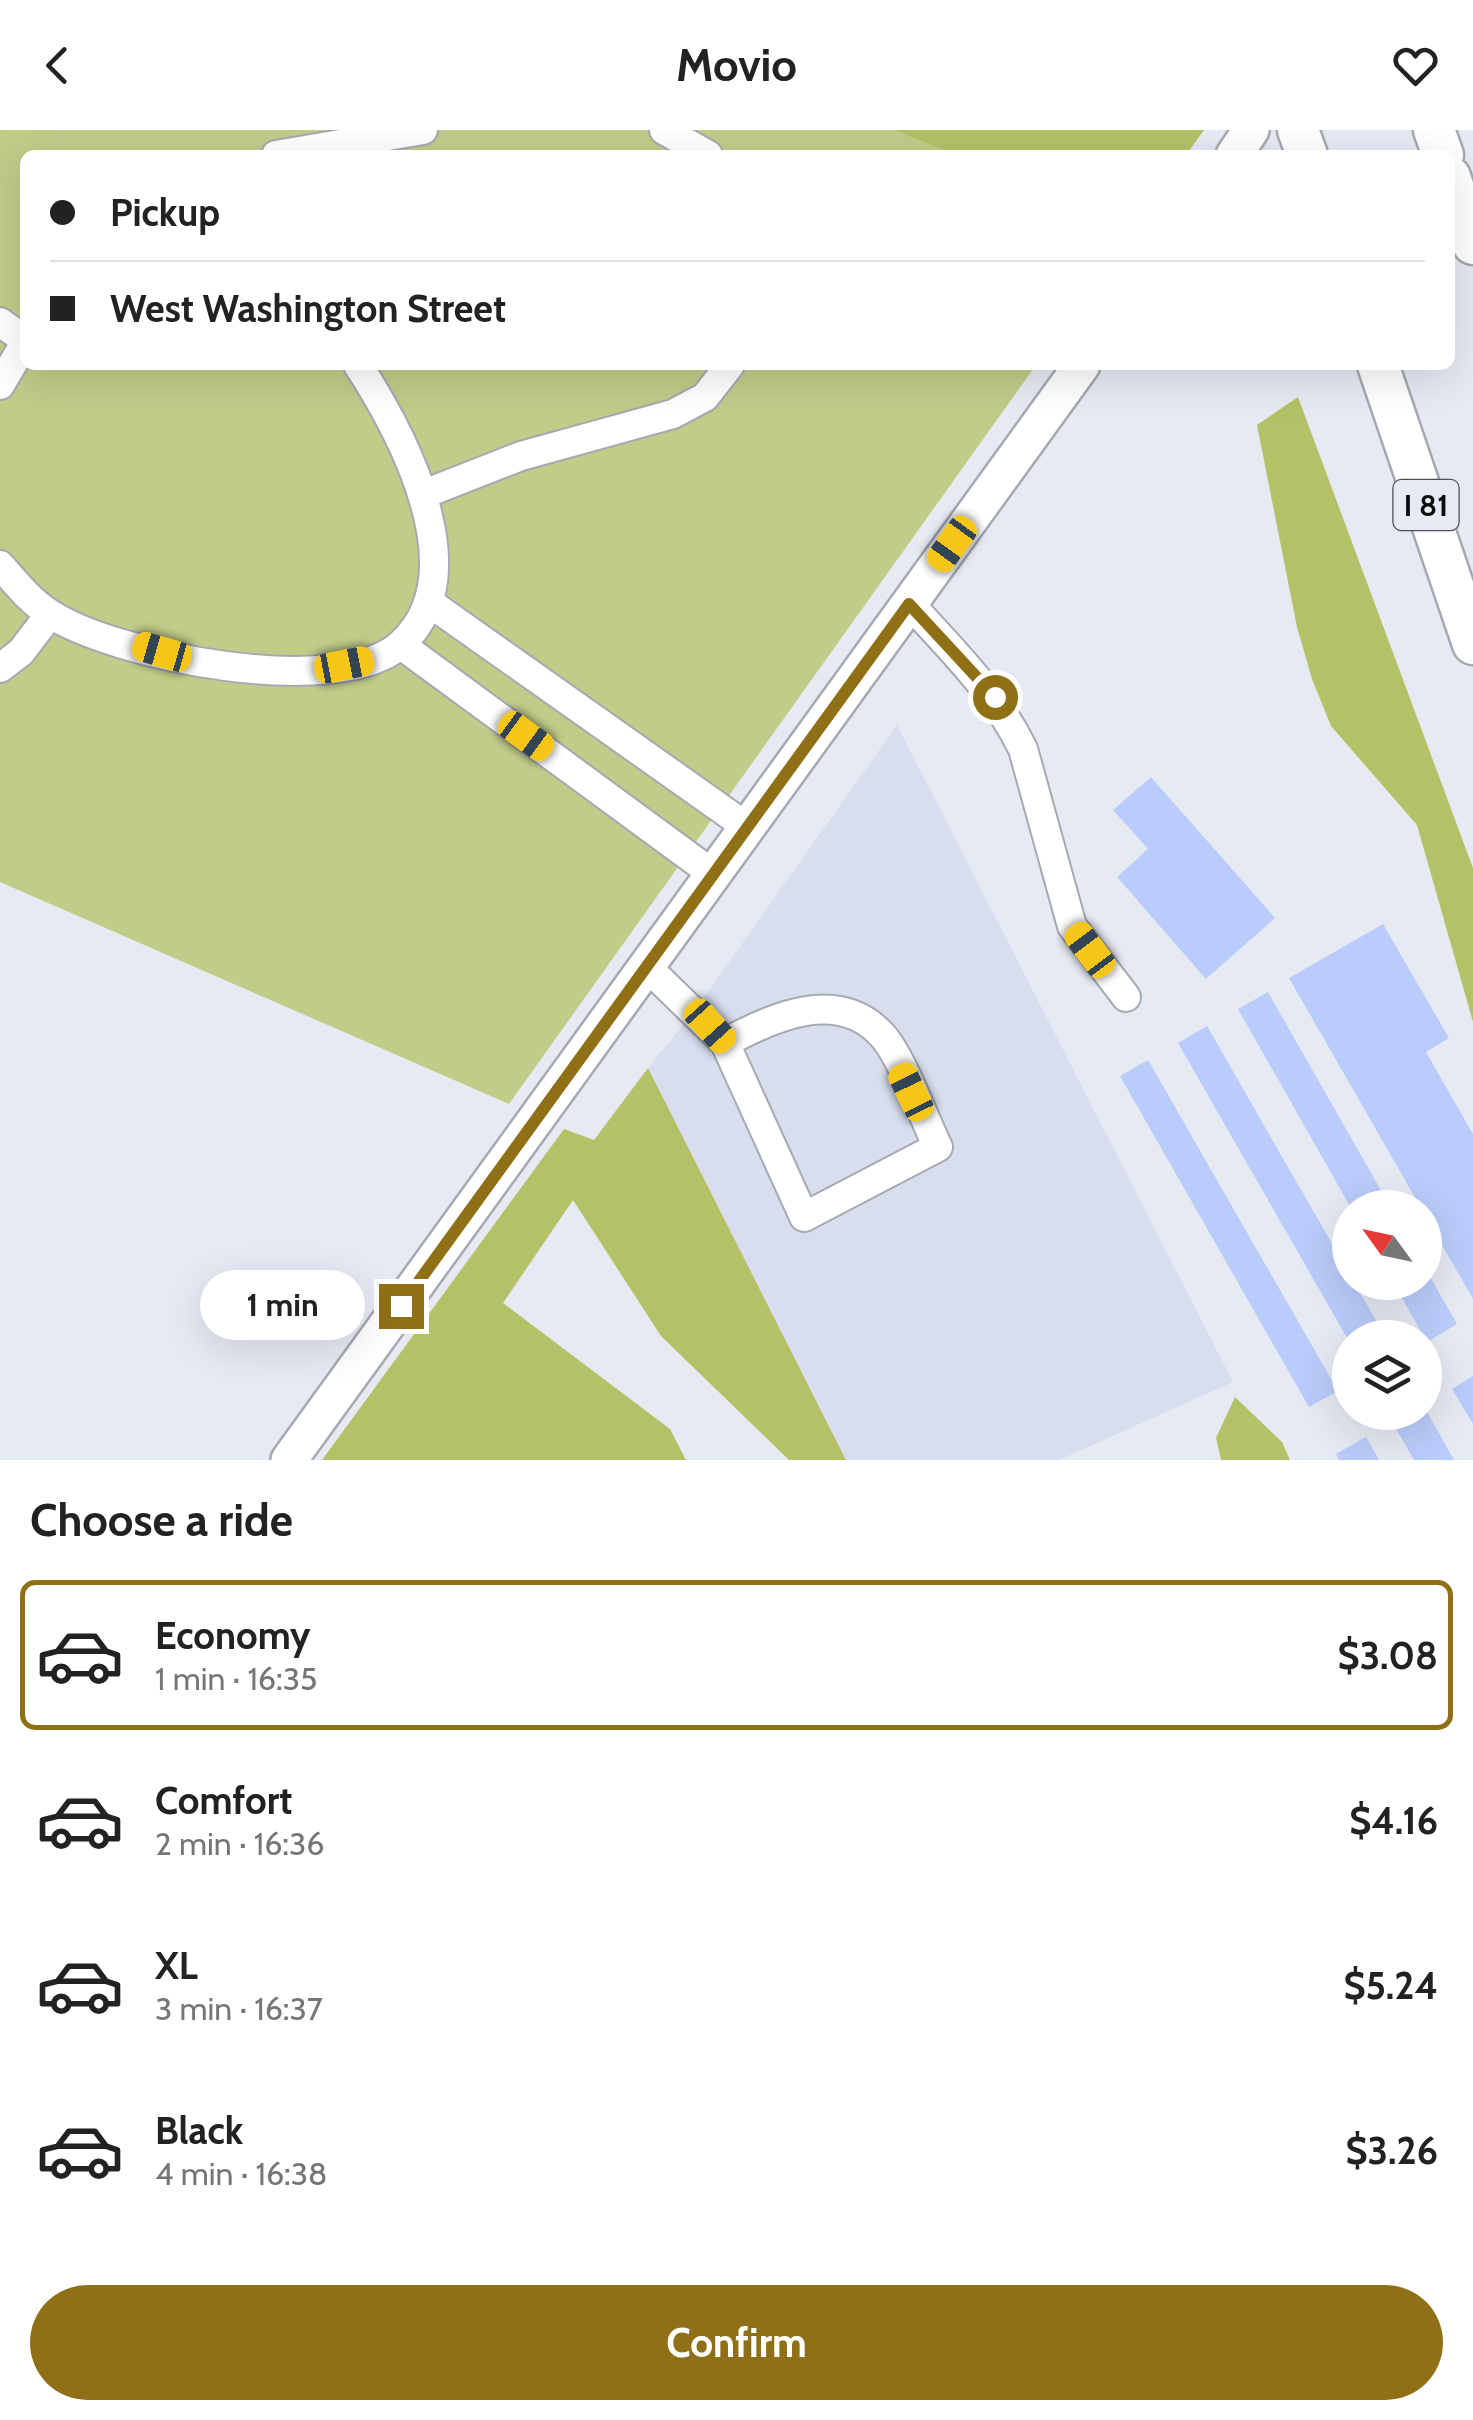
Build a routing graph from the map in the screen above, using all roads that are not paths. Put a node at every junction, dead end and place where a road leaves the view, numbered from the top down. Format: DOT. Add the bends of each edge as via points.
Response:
graph roads {
  1 [pos="423,130"];
  2 [pos="664,130"];
  3 [pos="305,150"];
  4 [pos="699,150"];
  5 [pos="1455,192"];
  6 [pos="1473,244"];
  7 [pos="0,322"];
  8 [pos="20,338"];
  9 [pos="20,350"];
  10 [pos="361,370"];
  11 [pos="726,370"];
  12 [pos="1078,370"];
  13 [pos="1380,370"];
  14 [pos="0,384"];
  15 [pos="424,494"];
  16 [pos="0,565"];
  17 [pos="430,603"];
  18 [pos="909,604"];
  19 [pos="50,614"];
  20 [pos="1473,644"];
  21 [pos="401,645"];
  22 [pos="0,668"];
  23 [pos="748,827"];
  24 [pos="713,874"];
  25 [pos="646,966"];
  26 [pos="1126,997"];
  27 [pos="725,1043"];
  28 [pos="289,1460"];
  1 -- 3 [label="lane"];
  2 -- 4 [label="lane"];
  5 -- 6 [label="highway"];
  7 -- 8 [label="lane"];
  9 -- 14 [label="lane"];
  10 -- 15 [label="lane" via="408,450"];
  11 -- 15 [label="lane" via="705,397 673,414 522,456"];
  12 -- 18 [label="main road"];
  13 -- 20 [label="highway, I 81"];
  15 -- 17 [label="lane" via="432,547"];
  16 -- 19 [label="lane"];
  17 -- 21 [label="lane"];
  17 -- 23 [label="lane"];
  18 -- 23 [label="main road"];
  18 -- 26 [label="lane" via="1010,722 1072,926"];
  19 -- 21 [label="lane" via="194,662 254,672 336,666"];
  19 -- 22 [label="lane"];
  21 -- 24 [label="lane"];
  23 -- 24 [label="main road"];
  24 -- 25 [label="main road"];
  25 -- 27 [label="lane"];
  25 -- 28 [label="main road"];
  27 -- 27 [label="lane" via="802,1010 862,1019 884,1036 938,1146 804,1217"];
}
